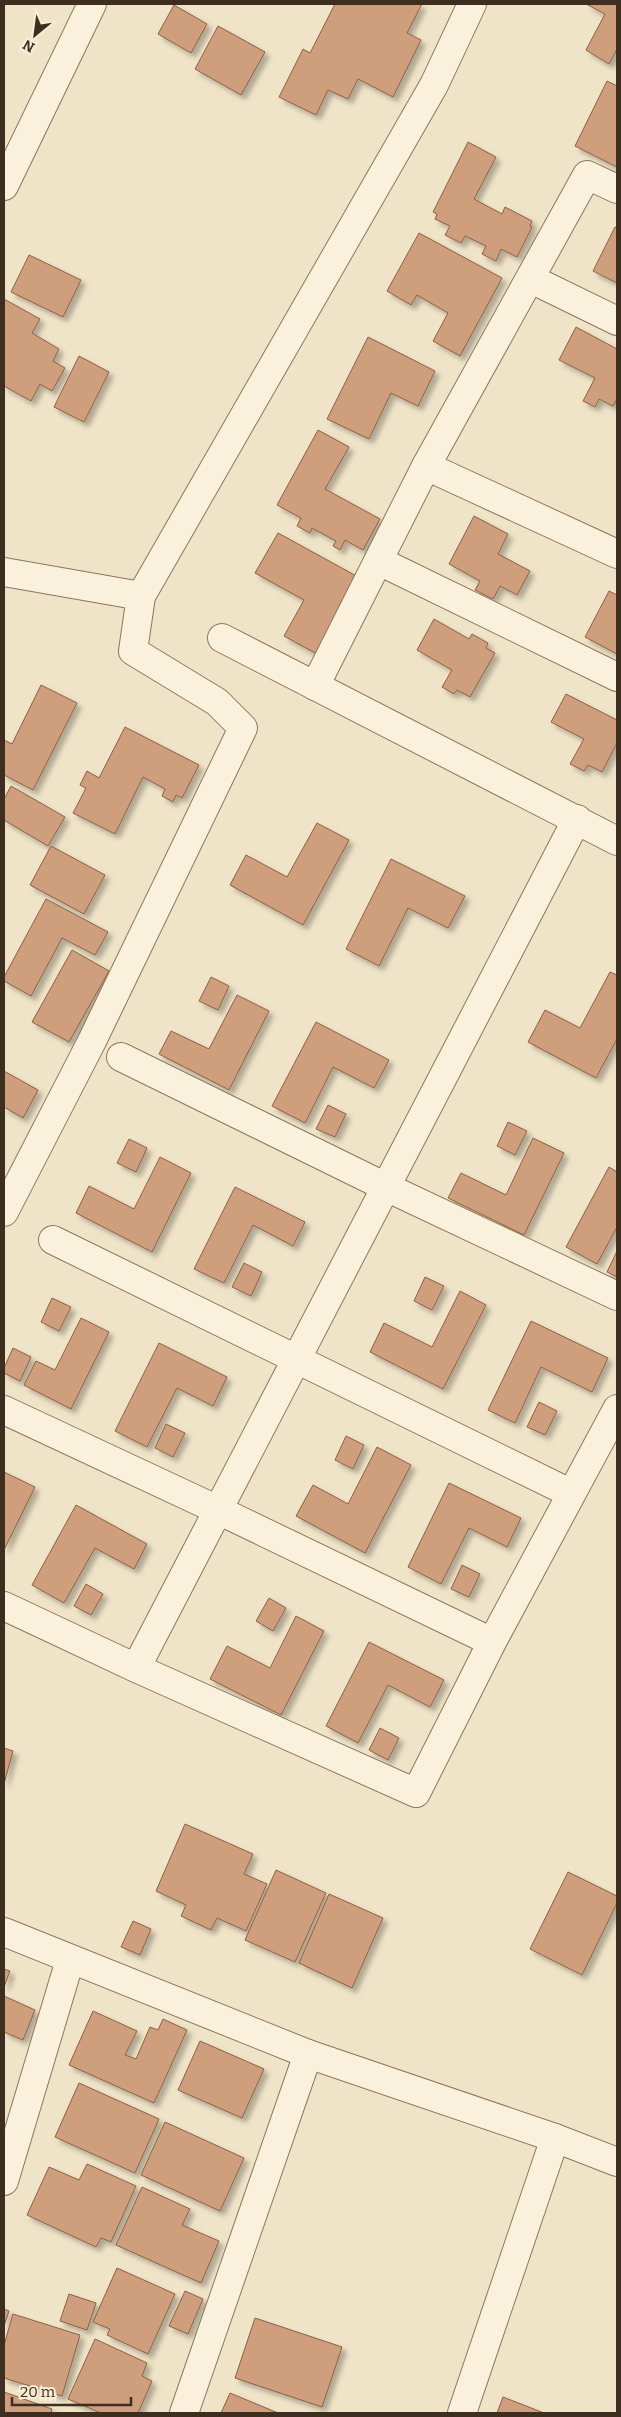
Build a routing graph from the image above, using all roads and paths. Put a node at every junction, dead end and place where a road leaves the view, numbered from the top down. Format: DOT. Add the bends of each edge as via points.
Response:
graph roads {
  1 [pos="92,4"];
  2 [pos="472,4"];
  3 [pos="4,186"];
  4 [pos="617,190"];
  5 [pos="532,279"];
  6 [pos="617,321"];
  7 [pos="426,466"];
  8 [pos="617,554"];
  9 [pos="379,561"];
  10 [pos="5,576"];
  11 [pos="141,596"];
  12 [pos="222,638"];
  13 [pos="617,677"];
  14 [pos="315,686"];
  15 [pos="577,819"];
  16 [pos="617,841"];
  17 [pos="121,1057"];
  18 [pos="386,1187"];
  19 [pos="4,1212"];
  20 [pos="53,1240"];
  21 [pos="617,1296"];
  22 [pos="297,1359"];
  23 [pos="617,1409"];
  24 [pos="4,1410"];
  25 [pos="570,1493"];
  26 [pos="218,1510"];
  27 [pos="4,1606"];
  28 [pos="492,1642"];
  29 [pos="136,1668"];
  30 [pos="4,1932"];
  31 [pos="70,1960"];
  32 [pos="308,2054"];
  33 [pos="555,2138"];
  34 [pos="617,2162"];
  35 [pos="4,2181"];
  36 [pos="184,2413"];
  37 [pos="462,2413"];
  1 -- 3 [label="street"];
  2 -- 11 [label="street" via="429,94"];
  4 -- 5 [label="street" via="587,175"];
  5 -- 6 [label="street"];
  5 -- 7 [label="street"];
  7 -- 8 [label="street"];
  7 -- 9 [label="street"];
  9 -- 13 [label="street"];
  9 -- 14 [label="street"];
  10 -- 11 [label="street"];
  11 -- 19 [label="street" via="133,651 217,702 243,728 92,1041"];
  12 -- 14 [label="street"];
  14 -- 15 [label="street"];
  15 -- 16 [label="street"];
  15 -- 18 [label="street"];
  17 -- 18 [label="street"];
  18 -- 21 [label="street"];
  18 -- 22 [label="street"];
  20 -- 22 [label="street"];
  22 -- 25 [label="street"];
  22 -- 26 [label="street"];
  23 -- 25 [label="street"];
  24 -- 26 [label="street"];
  25 -- 28 [label="street"];
  26 -- 28 [label="street"];
  26 -- 29 [label="street"];
  27 -- 29 [label="street"];
  28 -- 29 [label="street" via="416,1793"];
  30 -- 31 [label="street"];
  31 -- 32 [label="street"];
  31 -- 35 [label="street"];
  32 -- 33 [label="street"];
  32 -- 36 [label="street"];
  33 -- 34 [label="street"];
  33 -- 37 [label="street"];
}
